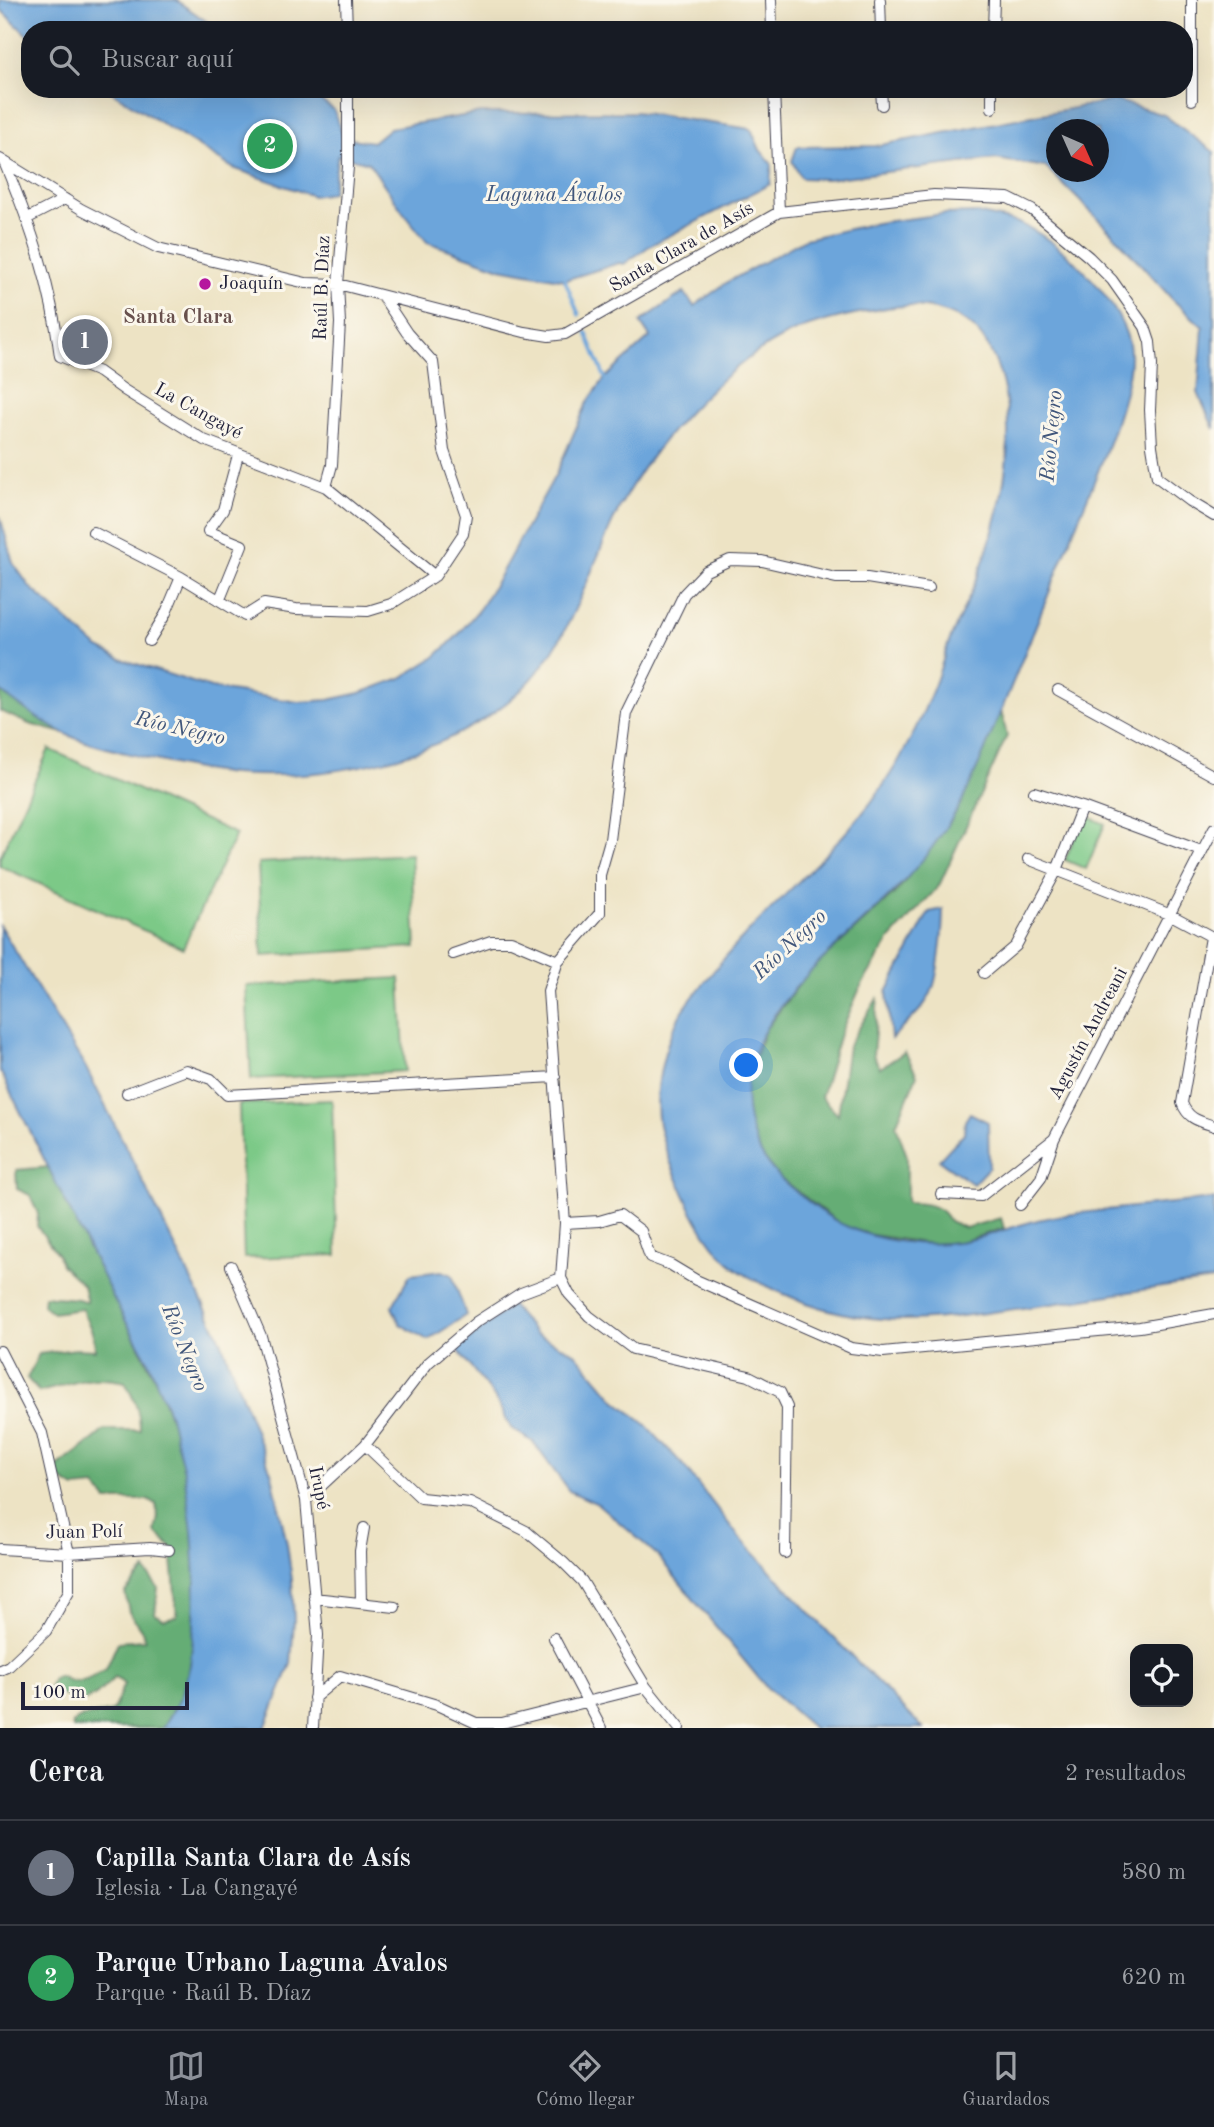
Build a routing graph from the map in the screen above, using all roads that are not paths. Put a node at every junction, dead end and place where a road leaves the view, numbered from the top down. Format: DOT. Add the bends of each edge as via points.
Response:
graph roads {
  1 [pos="346,0"];
  2 [pos="771,0"];
  3 [pos="880,0"];
  4 [pos="995,0"];
  5 [pos="1192,0"];
  6 [pos="347,21"];
  7 [pos="772,21"];
  8 [pos="881,21"];
  9 [pos="994,21"];
  10 [pos="1190,21"];
  11 [pos="348,98"];
  12 [pos="774,98"];
  13 [pos="882,98"];
  14 [pos="992,98"];
  15 [pos="882,105"];
  16 [pos="992,108"];
  17 [pos="2,161"];
  18 [pos="65,199"];
  19 [pos="779,212"];
  20 [pos="28,218"];
  21 [pos="338,284"];
  22 [pos="383,297"];
  23 [pos="237,455"];
  24 [pos="326,487"];
  25 [pos="1214,516"];
  26 [pos="93,532"];
  27 [pos="435,576"];
  28 [pos="181,578"];
  29 [pos="929,588"];
  30 [pos="220,599"];
  31 [pos="149,641"];
  32 [pos="1058,690"];
  33 [pos="1214,776"];
  34 [pos="1034,792"];
  35 [pos="1082,807"];
  36 [pos="1214,828"];
  37 [pos="1201,851"];
  38 [pos="1028,859"];
  39 [pos="1057,870"];
  40 [pos="1171,915"];
  41 [pos="1213,938"];
  42 [pos="453,954"];
  43 [pos="558,961"];
  44 [pos="984,973"];
  45 [pos="555,1077"];
  46 [pos="127,1093"];
  47 [pos="1214,1126"];
  48 [pos="1054,1139"];
  49 [pos="941,1194"];
  50 [pos="1020,1205"];
  51 [pos="565,1223"];
  52 [pos="231,1266"];
  53 [pos="561,1278"];
  54 [pos="1214,1314"];
  55 [pos="0,1351"];
  56 [pos="365,1446"];
  57 [pos="306,1500"];
  58 [pos="364,1528"];
  59 [pos="0,1549"];
  60 [pos="169,1550"];
  61 [pos="69,1553"];
  62 [pos="785,1553"];
  63 [pos="314,1598"];
  64 [pos="361,1603"];
  65 [pos="395,1607"];
  66 [pos="554,1638"];
  67 [pos="0,1670"];
  68 [pos="646,1687"];
  69 [pos="314,1698"];
  70 [pos="586,1701"];
  71 [pos="313,1728"];
  72 [pos="601,1728"];
  73 [pos="679,1728"];
  1 -- 6 [label="street"];
  2 -- 7 [label="street"];
  3 -- 8 [label="street"];
  4 -- 9 [label="street"];
  5 -- 10 [label="street"];
  11 -- 21 [label="street, Raúl B. Díaz" via="348,167"];
  12 -- 19 [label="street"];
  13 -- 15 [label="street"];
  14 -- 16 [label="street"];
  17 -- 18 [label="street, Santa Clara de Asís"];
  17 -- 20 [label="street, La Cangayé"];
  18 -- 20 [label="street"];
  18 -- 21 [label="street, Santa Clara de Asís" via="158,248 306,283"];
  19 -- 22 [label="street, Santa Clara de Asís" via="565,334 535,335"];
  19 -- 25 [label="street, Santa Clara de Asís" via="934,195 1008,198 1032,210 1112,280 1145,327 1153,365 1150,410 1157,477"];
  20 -- 23 [label="street, La Cangayé" via="54,308 60,356 99,372 205,440"];
  21 -- 22 [label="street, Santa Clara de Asís"];
  21 -- 24 [label="street, Raúl B. Díaz" via="333,452"];
  22 -- 27 [label="street" via="433,362 444,451 466,515 463,534"];
  23 -- 24 [label="street, La Cangayé"];
  23 -- 30 [label="street" via="223,510 208,531 242,545"];
  24 -- 27 [label="street, La Cangayé"];
  26 -- 28 [label="street"];
  27 -- 30 [label="street" via="391,604 368,611 264,604 245,615"];
  28 -- 30 [label="street"];
  28 -- 31 [label="street"];
  29 -- 43 [label="street" via="836,578 762,561 730,560 706,571 684,594 625,713 610,840 600,875 600,912"];
  32 -- 33 [label="street"];
  34 -- 35 [label="street"];
  35 -- 37 [label="street"];
  35 -- 39 [label="street"];
  36 -- 37 [label="street, Agustín Andreani"];
  37 -- 40 [label="street, Agustín Andreani"];
  38 -- 39 [label="street"];
  39 -- 40 [label="street"];
  39 -- 44 [label="street" via="1016,946"];
  40 -- 41 [label="street"];
  40 -- 48 [label="street, Agustín Andreani"];
  41 -- 47 [label="street" via="1182,1103 1192,1119"];
  42 -- 43 [label="street" via="511,941"];
  43 -- 45 [label="street" via="548,991"];
  45 -- 46 [label="street" via="227,1095 211,1079 186,1070"];
  45 -- 51 [label="street"];
  48 -- 49 [label="street, Agustín Andreani" via="981,1196"];
  48 -- 50 [label="street" via="1041,1178"];
  51 -- 53 [label="street"];
  51 -- 54 [label="street" via="620,1215 641,1231 649,1257 851,1348 883,1352 952,1347 1140,1327"];
  52 -- 57 [label="street, Irupé" via="261,1336"];
  53 -- 56 [label="street" via="521,1293 476,1322 428,1363"];
  53 -- 62 [label="street" via="589,1316 633,1349 749,1376 780,1392 787,1408"];
  55 -- 61 [label="street" via="42,1433"];
  56 -- 57 [label="street"];
  56 -- 68 [label="street" via="421,1498 470,1503 526,1531 563,1562 582,1581"];
  57 -- 63 [label="street, Irupé"];
  58 -- 64 [label="street"];
  59 -- 61 [label="street, Juan Polí"];
  60 -- 61 [label="street, Juan Polí"];
  61 -- 67 [label="street" via="69,1591 46,1631"];
  63 -- 64 [label="street"];
  63 -- 69 [label="street, Irupé"];
  64 -- 65 [label="street"];
  66 -- 70 [label="street"];
  68 -- 70 [label="street"];
  68 -- 73 [label="street"];
  69 -- 70 [label="street" via="340,1676 437,1705 476,1723 502,1723"];
  69 -- 71 [label="street, Irupé"];
  70 -- 72 [label="street"];
}
